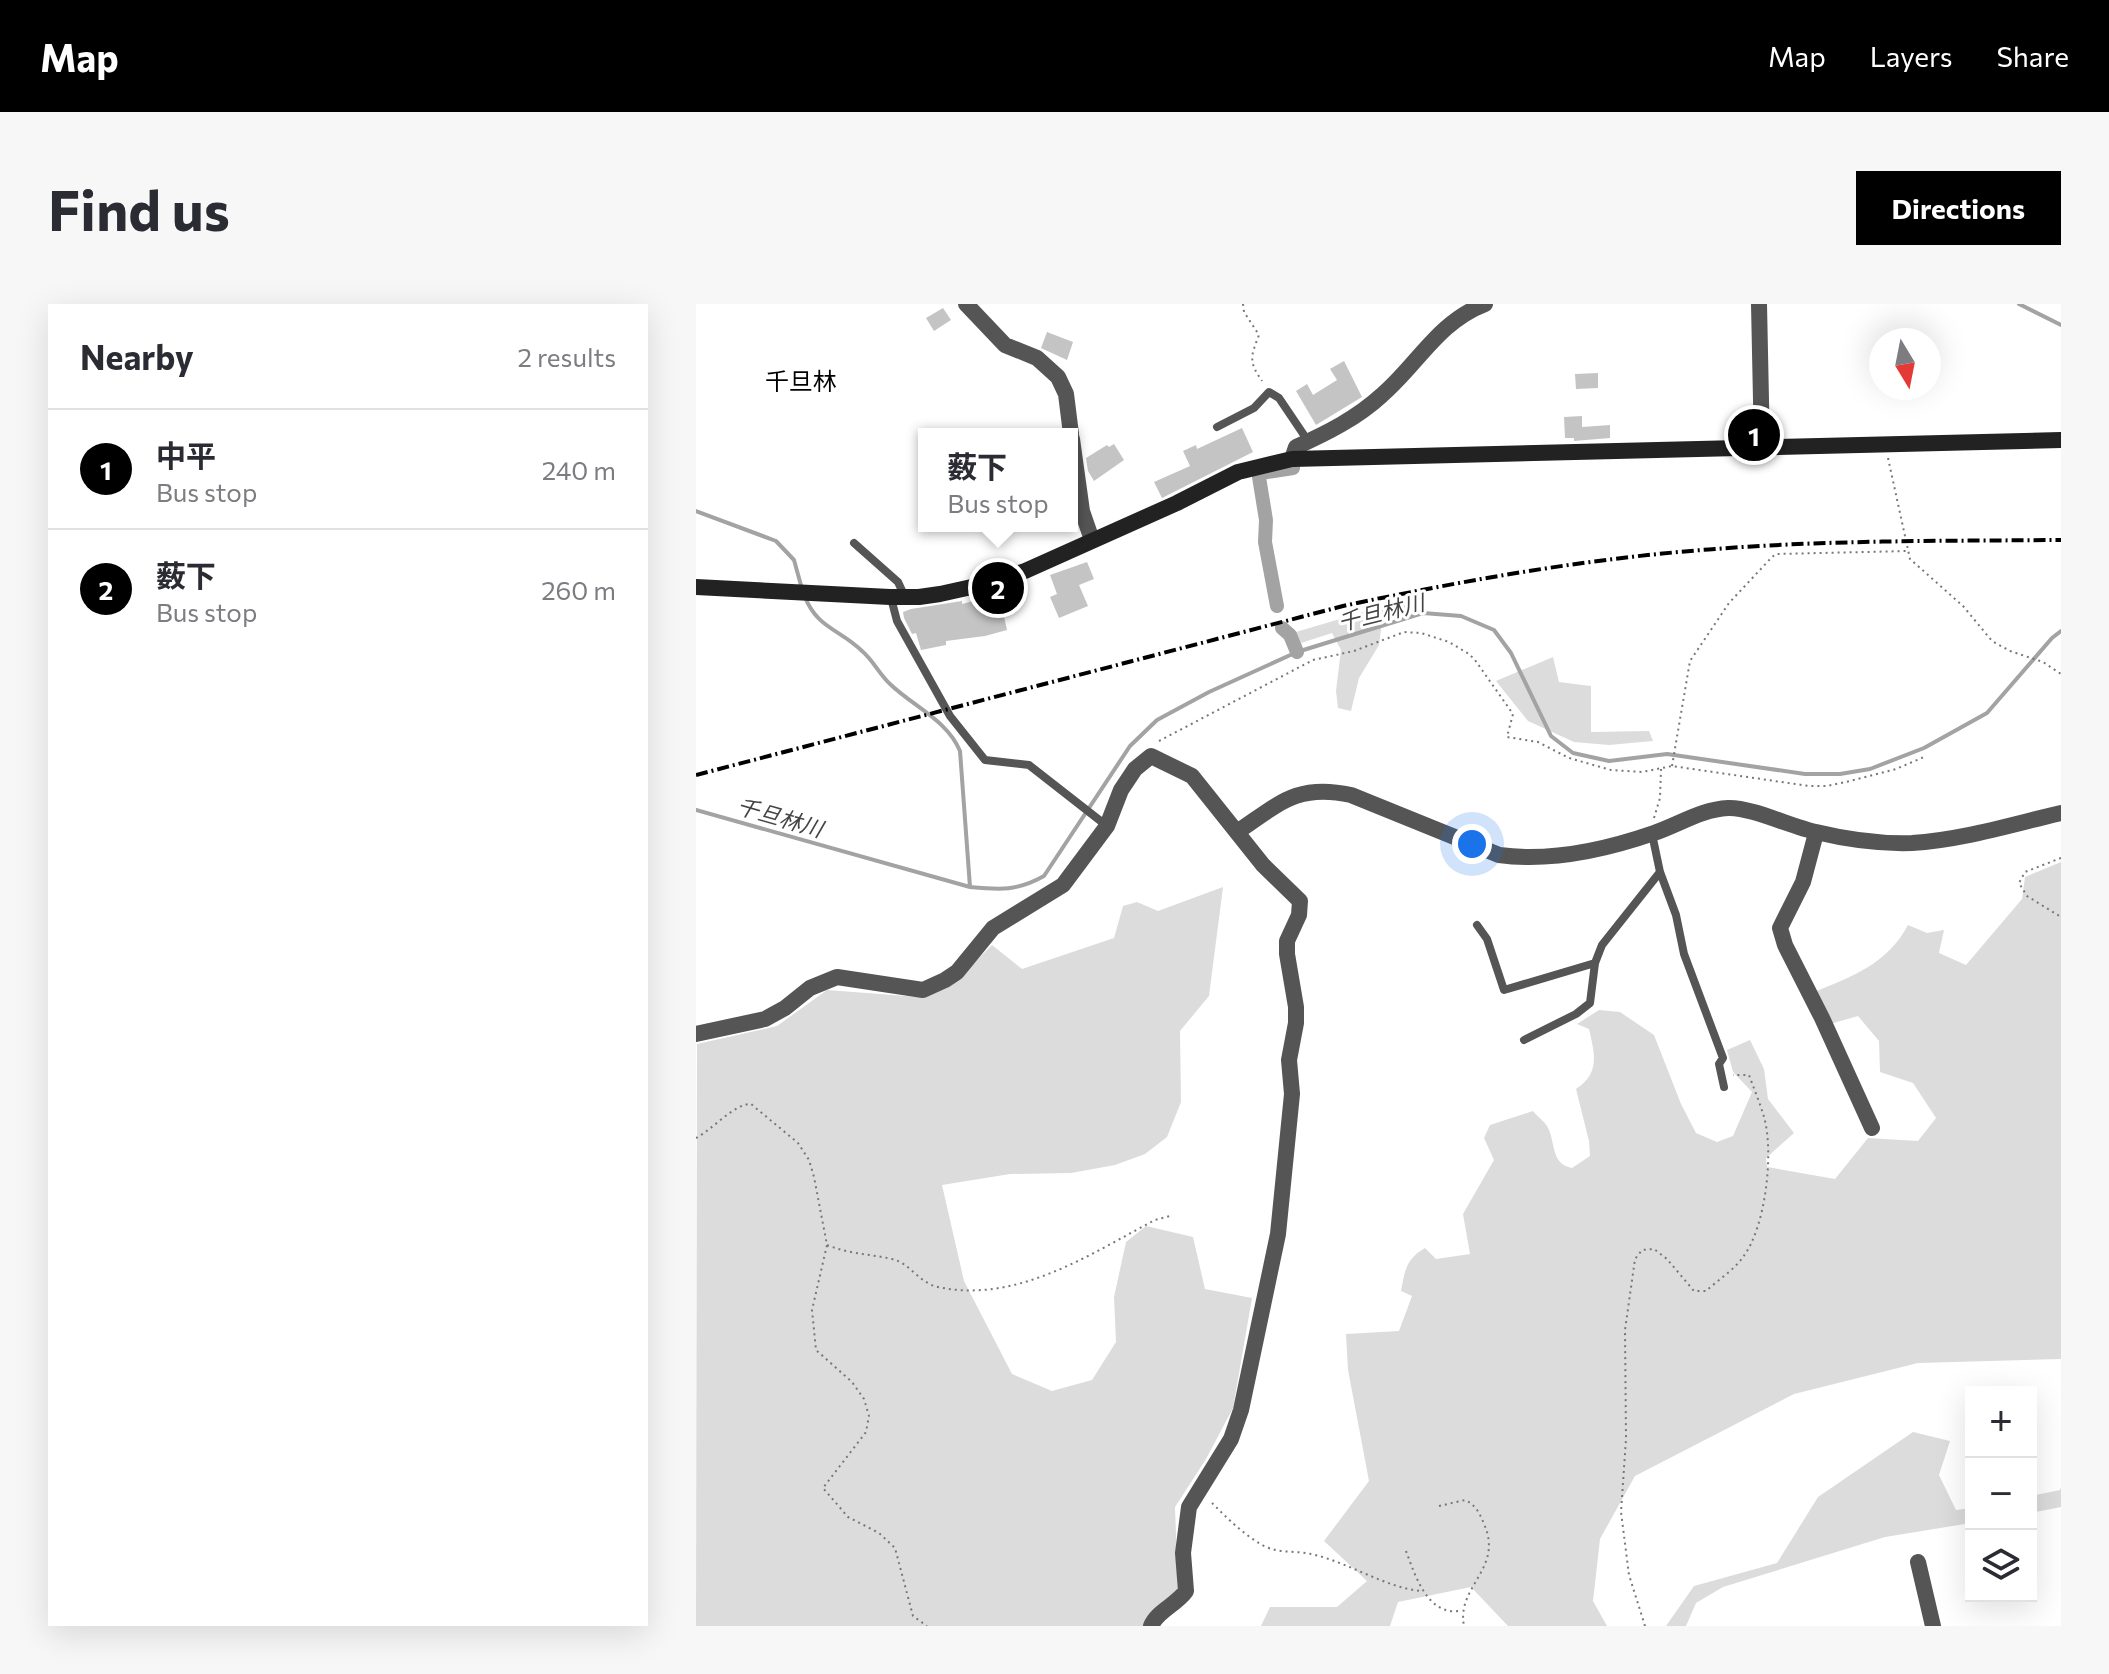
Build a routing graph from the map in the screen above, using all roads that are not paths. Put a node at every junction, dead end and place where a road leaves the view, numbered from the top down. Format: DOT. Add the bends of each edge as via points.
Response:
graph roads {
  1 [pos="966,304"];
  2 [pos="1485,304"];
  3 [pos="1759,304"];
  4 [pos="1217,427"];
  5 [pos="1071,428"];
  6 [pos="2061,440"];
  7 [pos="1308,442"];
  8 [pos="1762,448"];
  9 [pos="1292,459"];
  10 [pos="1078,481"];
  11 [pos="1092,540"];
  12 [pos="854,543"];
  13 [pos="696,587"];
  14 [pos="898,597"];
  15 [pos="2061,813"];
  16 [pos="1107,826"];
  17 [pos="1237,832"];
  18 [pos="1816,833"];
  19 [pos="1652,834"];
  20 [pos="1660,872"];
  21 [pos="1477,925"];
  22 [pos="1595,963"];
  23 [pos="696,1034"];
  24 [pos="1524,1040"];
  25 [pos="1724,1087"];
  26 [pos="1872,1128"];
  27 [pos="1918,1562"];
  28 [pos="1151,1626"];
  29 [pos="1933,1626"];
  1 -- 5 [label="street" via="1005,345 1037,358 1058,377"];
  2 -- 7 [label="street" via="1430,341 1385,394 1351,420"];
  3 -- 8 [label="street"];
  4 -- 7 [label="lane" via="1254,408 1269,392 1279,398"];
  6 -- 8 [label="street"];
  7 -- 9 [label="street" via="1296,447"];
  8 -- 9 [label="street"];
  9 -- 11 [label="street" via="1238,472"];
  10 -- 11 [label="street"];
  11 -- 14 [label="street" via="985,584"];
  12 -- 14 [label="lane" via="898,582"];
  13 -- 14 [label="street"];
  14 -- 16 [label="lane" via="897,621 950,716 985,760 1029,765"];
  15 -- 18 [label="street" via="1912,843"];
  16 -- 17 [label="street" via="1121,790 1151,756 1192,776"];
  16 -- 23 [label="street" via="1063,885 993,928 945,980 923,990 837,977 810,988 765,1019"];
  17 -- 19 [label="street" via="1288,798 1327,790 1499,855 1521,858 1586,851"];
  17 -- 28 [label="street" via="1300,901 1287,941 1296,1007 1278,1234 1241,1410 1231,1439 1189,1507 1183,1553 1186,1591"];
  18 -- 19 [label="street" via="1732,808"];
  18 -- 26 [label="street" via="1803,882 1780,928"];
  19 -- 20 [label="lane"];
  20 -- 22 [label="lane" via="1602,945"];
  20 -- 25 [label="lane" via="1723,1058"];
  21 -- 22 [label="lane" via="1504,990"];
  22 -- 24 [label="lane" via="1590,1003"];
  27 -- 29 [label="street"];
}
